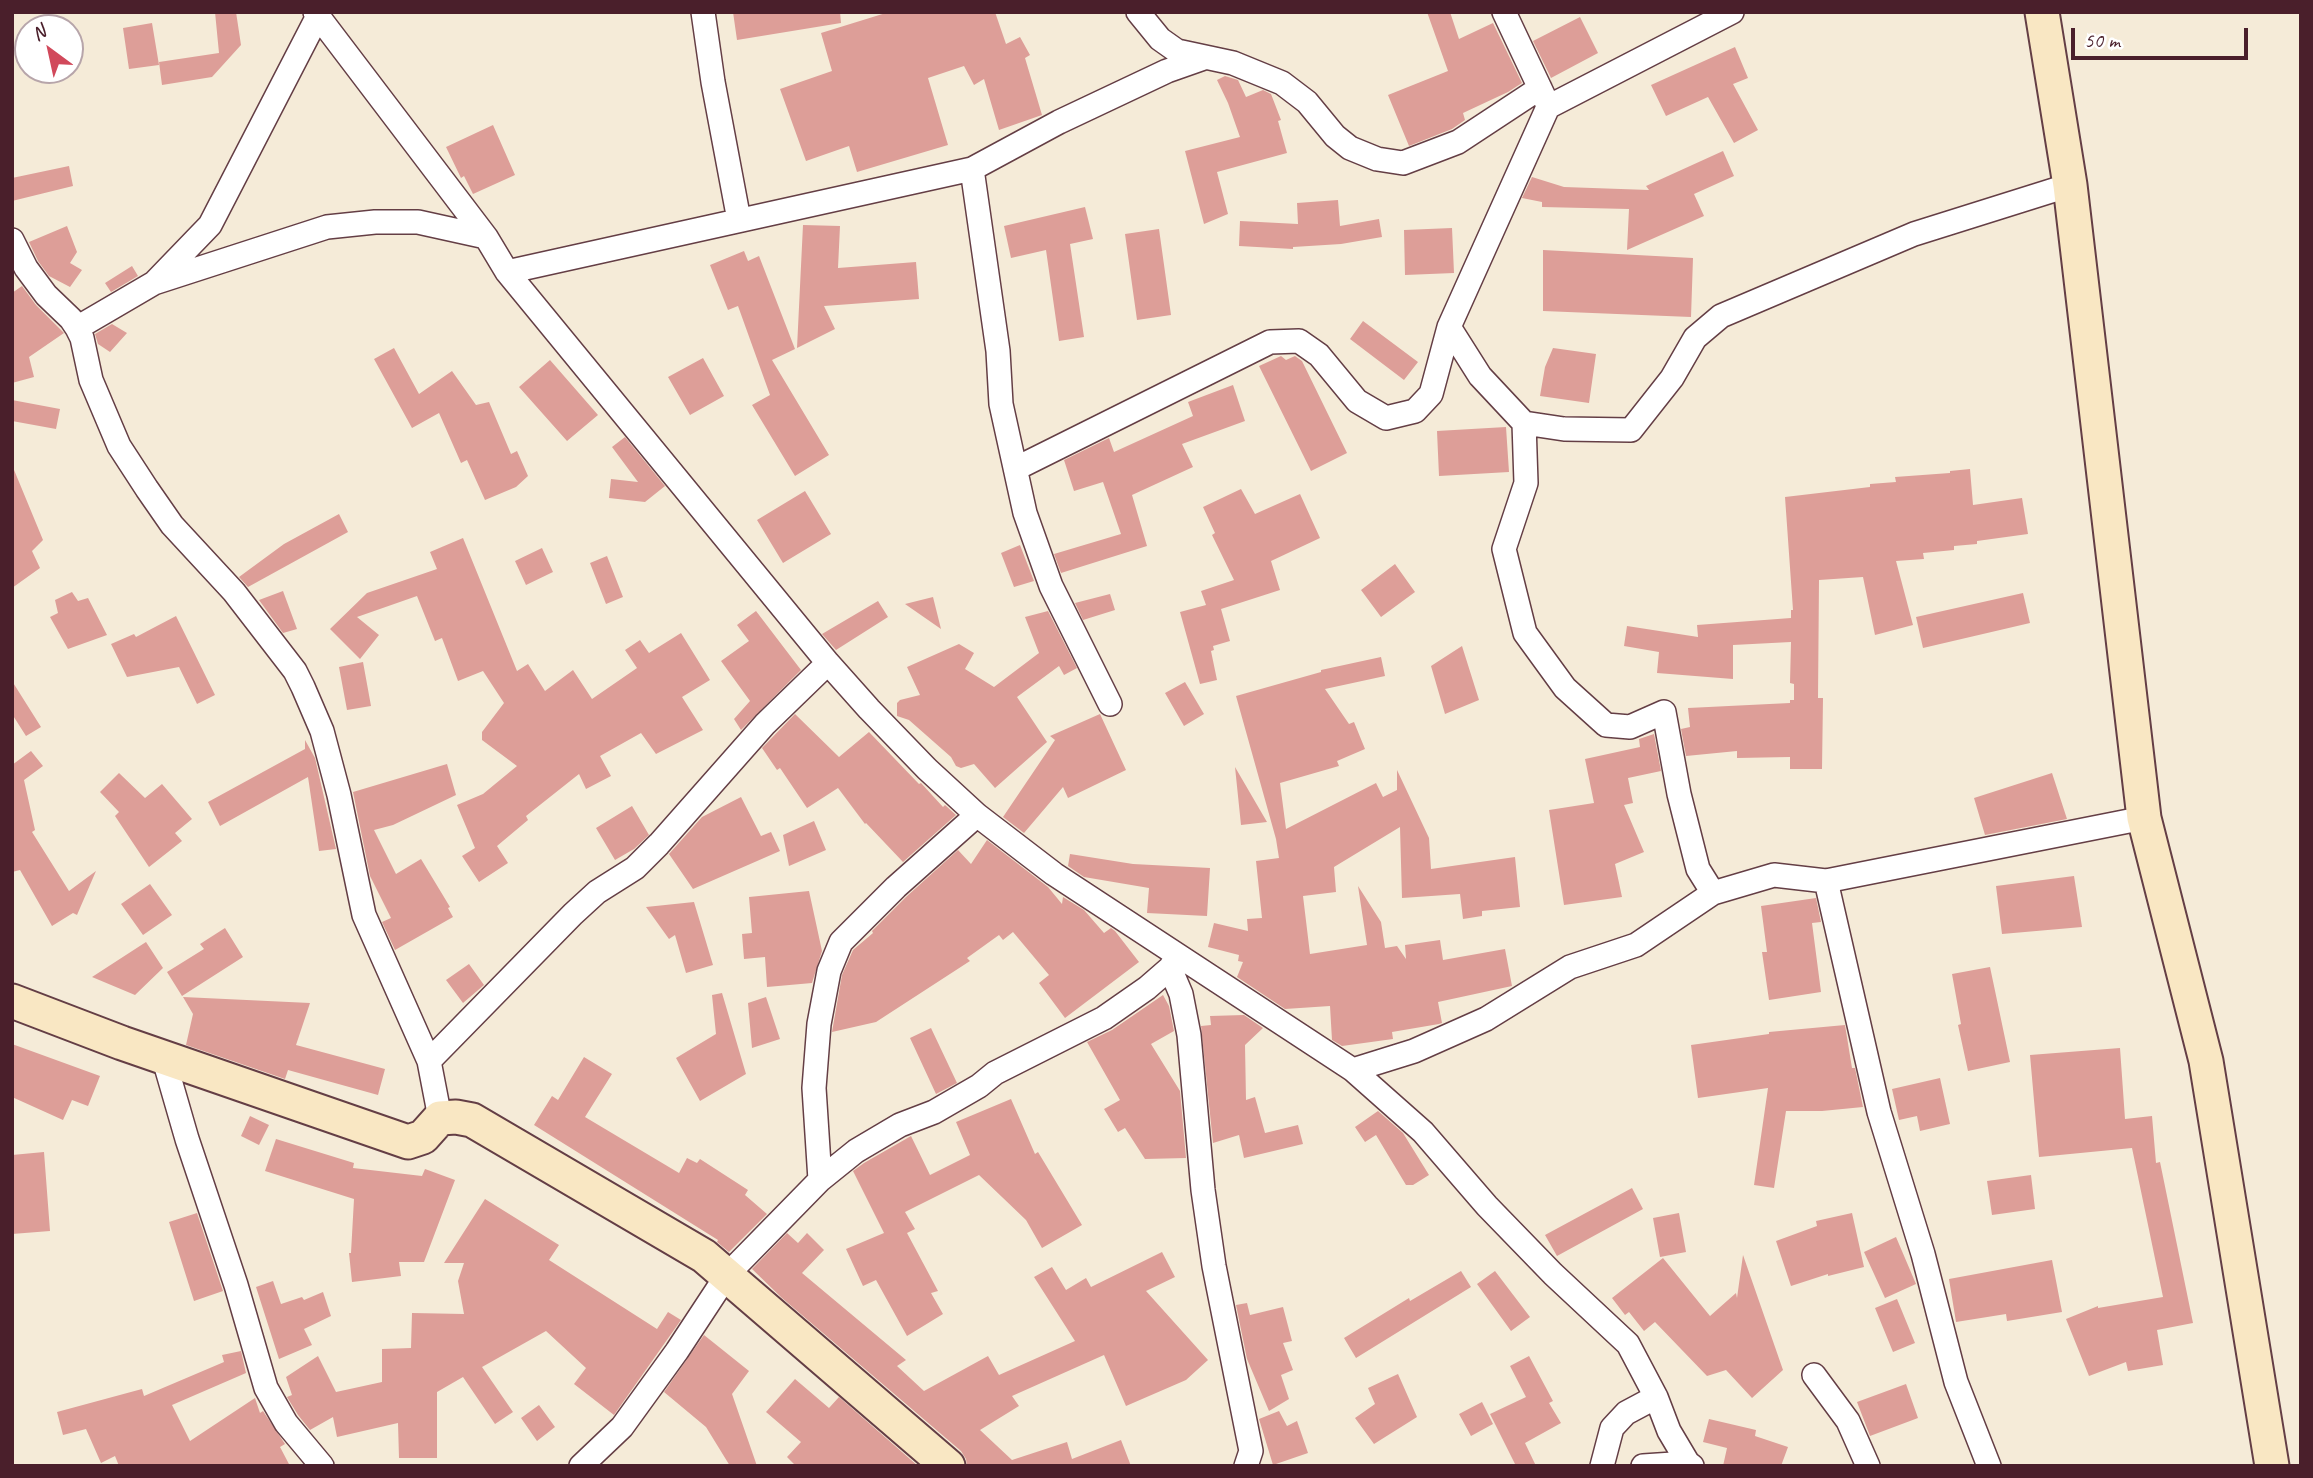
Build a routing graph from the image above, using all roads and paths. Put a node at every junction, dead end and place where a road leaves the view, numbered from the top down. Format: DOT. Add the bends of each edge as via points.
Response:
graph roads {
  1 [pos="703,12"];
  2 [pos="1138,12"];
  3 [pos="1504,12"];
  4 [pos="1732,12"];
  5 [pos="2042,12"];
  6 [pos="318,14"];
  7 [pos="1204,58"];
  8 [pos="1544,97"];
  9 [pos="972,169"];
  10 [pos="2070,185"];
  11 [pos="739,220"];
  12 [pos="486,237"];
  13 [pos="12,240"];
  14 [pos="507,272"];
  15 [pos="154,283"];
  16 [pos="1449,327"];
  17 [pos="77,328"];
  18 [pos="1524,424"];
  19 [pos="1017,468"];
  20 [pos="828,663"];
  21 [pos="1111,704"];
  22 [pos="977,815"];
  23 [pos="2144,818"];
  24 [pos="1826,881"];
  25 [pos="1713,894"];
  26 [pos="1174,963"];
  27 [pos="12,1001"];
  28 [pos="163,1056"];
  29 [pos="429,1061"];
  30 [pos="1353,1070"];
  31 [pos="440,1118"];
  32 [pos="820,1180"];
  33 [pos="727,1275"];
  34 [pos="1814,1375"];
  35 [pos="1656,1397"];
  36 [pos="1690,1464"];
  37 [pos="323,1466"];
  38 [pos="581,1466"];
  39 [pos="948,1466"];
  40 [pos="1246,1466"];
  41 [pos="1602,1466"];
  42 [pos="1643,1466"];
  43 [pos="1868,1466"];
  44 [pos="1989,1466"];
  45 [pos="2272,1466"];
  1 -- 11 [label="street"];
  2 -- 7 [label="street" via="1160,39 1177,51"];
  3 -- 8 [label="street"];
  4 -- 8 [label="street"];
  5 -- 10 [label="street"];
  6 -- 12 [label="street"];
  6 -- 15 [label="street" via="210,225"];
  7 -- 8 [label="street" via="1233,63 1282,83 1307,102 1350,148 1403,163 1458,142"];
  7 -- 9 [label="street" via="1083,111"];
  8 -- 16 [label="street"];
  9 -- 11 [label="street"];
  9 -- 19 [label="street" via="998,351 1001,404"];
  10 -- 18 [label="street" via="1914,234 1721,316 1695,338 1672,378 1631,430"];
  10 -- 23 [label="street"];
  11 -- 14 [label="street"];
  12 -- 14 [label="street"];
  12 -- 15 [label="street" via="418,222 327,227"];
  13 -- 17 [label="street" via="26,268"];
  14 -- 20 [label="street"];
  15 -- 17 [label="street"];
  16 -- 18 [label="street" via="1480,376"];
  16 -- 19 [label="street" via="1431,394 1415,411 1386,418 1357,401 1319,355 1299,341 1270,342"];
  17 -- 29 [label="street" via="91,380 119,446 172,525 234,593 303,687 322,731 364,915"];
  18 -- 25 [label="street" via="1526,483 1504,549 1525,633 1565,688 1606,725 1630,727 1664,712 1698,869"];
  19 -- 21 [label="street" via="1027,520 1051,586"];
  20 -- 22 [label="street" via="927,769"];
  20 -- 29 [label="street" via="765,724 635,868 573,914"];
  22 -- 26 [label="street"];
  22 -- 32 [label="street" via="841,942 829,971 819,1024 814,1088"];
  23 -- 24 [label="street"];
  23 -- 45 [label="street" via="2206,1061"];
  24 -- 25 [label="street" via="1774,875"];
  24 -- 44 [label="street" via="1880,1112 1956,1382"];
  25 -- 30 [label="street" via="1636,945 1570,967 1486,1019 1414,1051"];
  26 -- 30 [label="street"];
  26 -- 32 [label="street" via="1104,1017 995,1073 934,1112 900,1125 856,1151"];
  26 -- 40 [label="street" via="1189,1035 1214,1266 1251,1451"];
  27 -- 28 [label="street"];
  28 -- 31 [label="street" via="408,1142 423,1137"];
  28 -- 37 [label="street" via="266,1388 286,1423"];
  29 -- 31 [label="street"];
  30 -- 35 [label="street" via="1423,1132 1506,1226 1628,1344"];
  31 -- 33 [label="street" via="472,1120 704,1256"];
  32 -- 33 [label="street"];
  33 -- 38 [label="street" via="622,1427"];
  33 -- 39 [label="street"];
  34 -- 43 [label="street" via="1847,1421"];
  35 -- 36 [label="street" via="1669,1431"];
  35 -- 41 [label="street" via="1626,1413 1612,1428"];
  36 -- 42 [label="street"];
}
